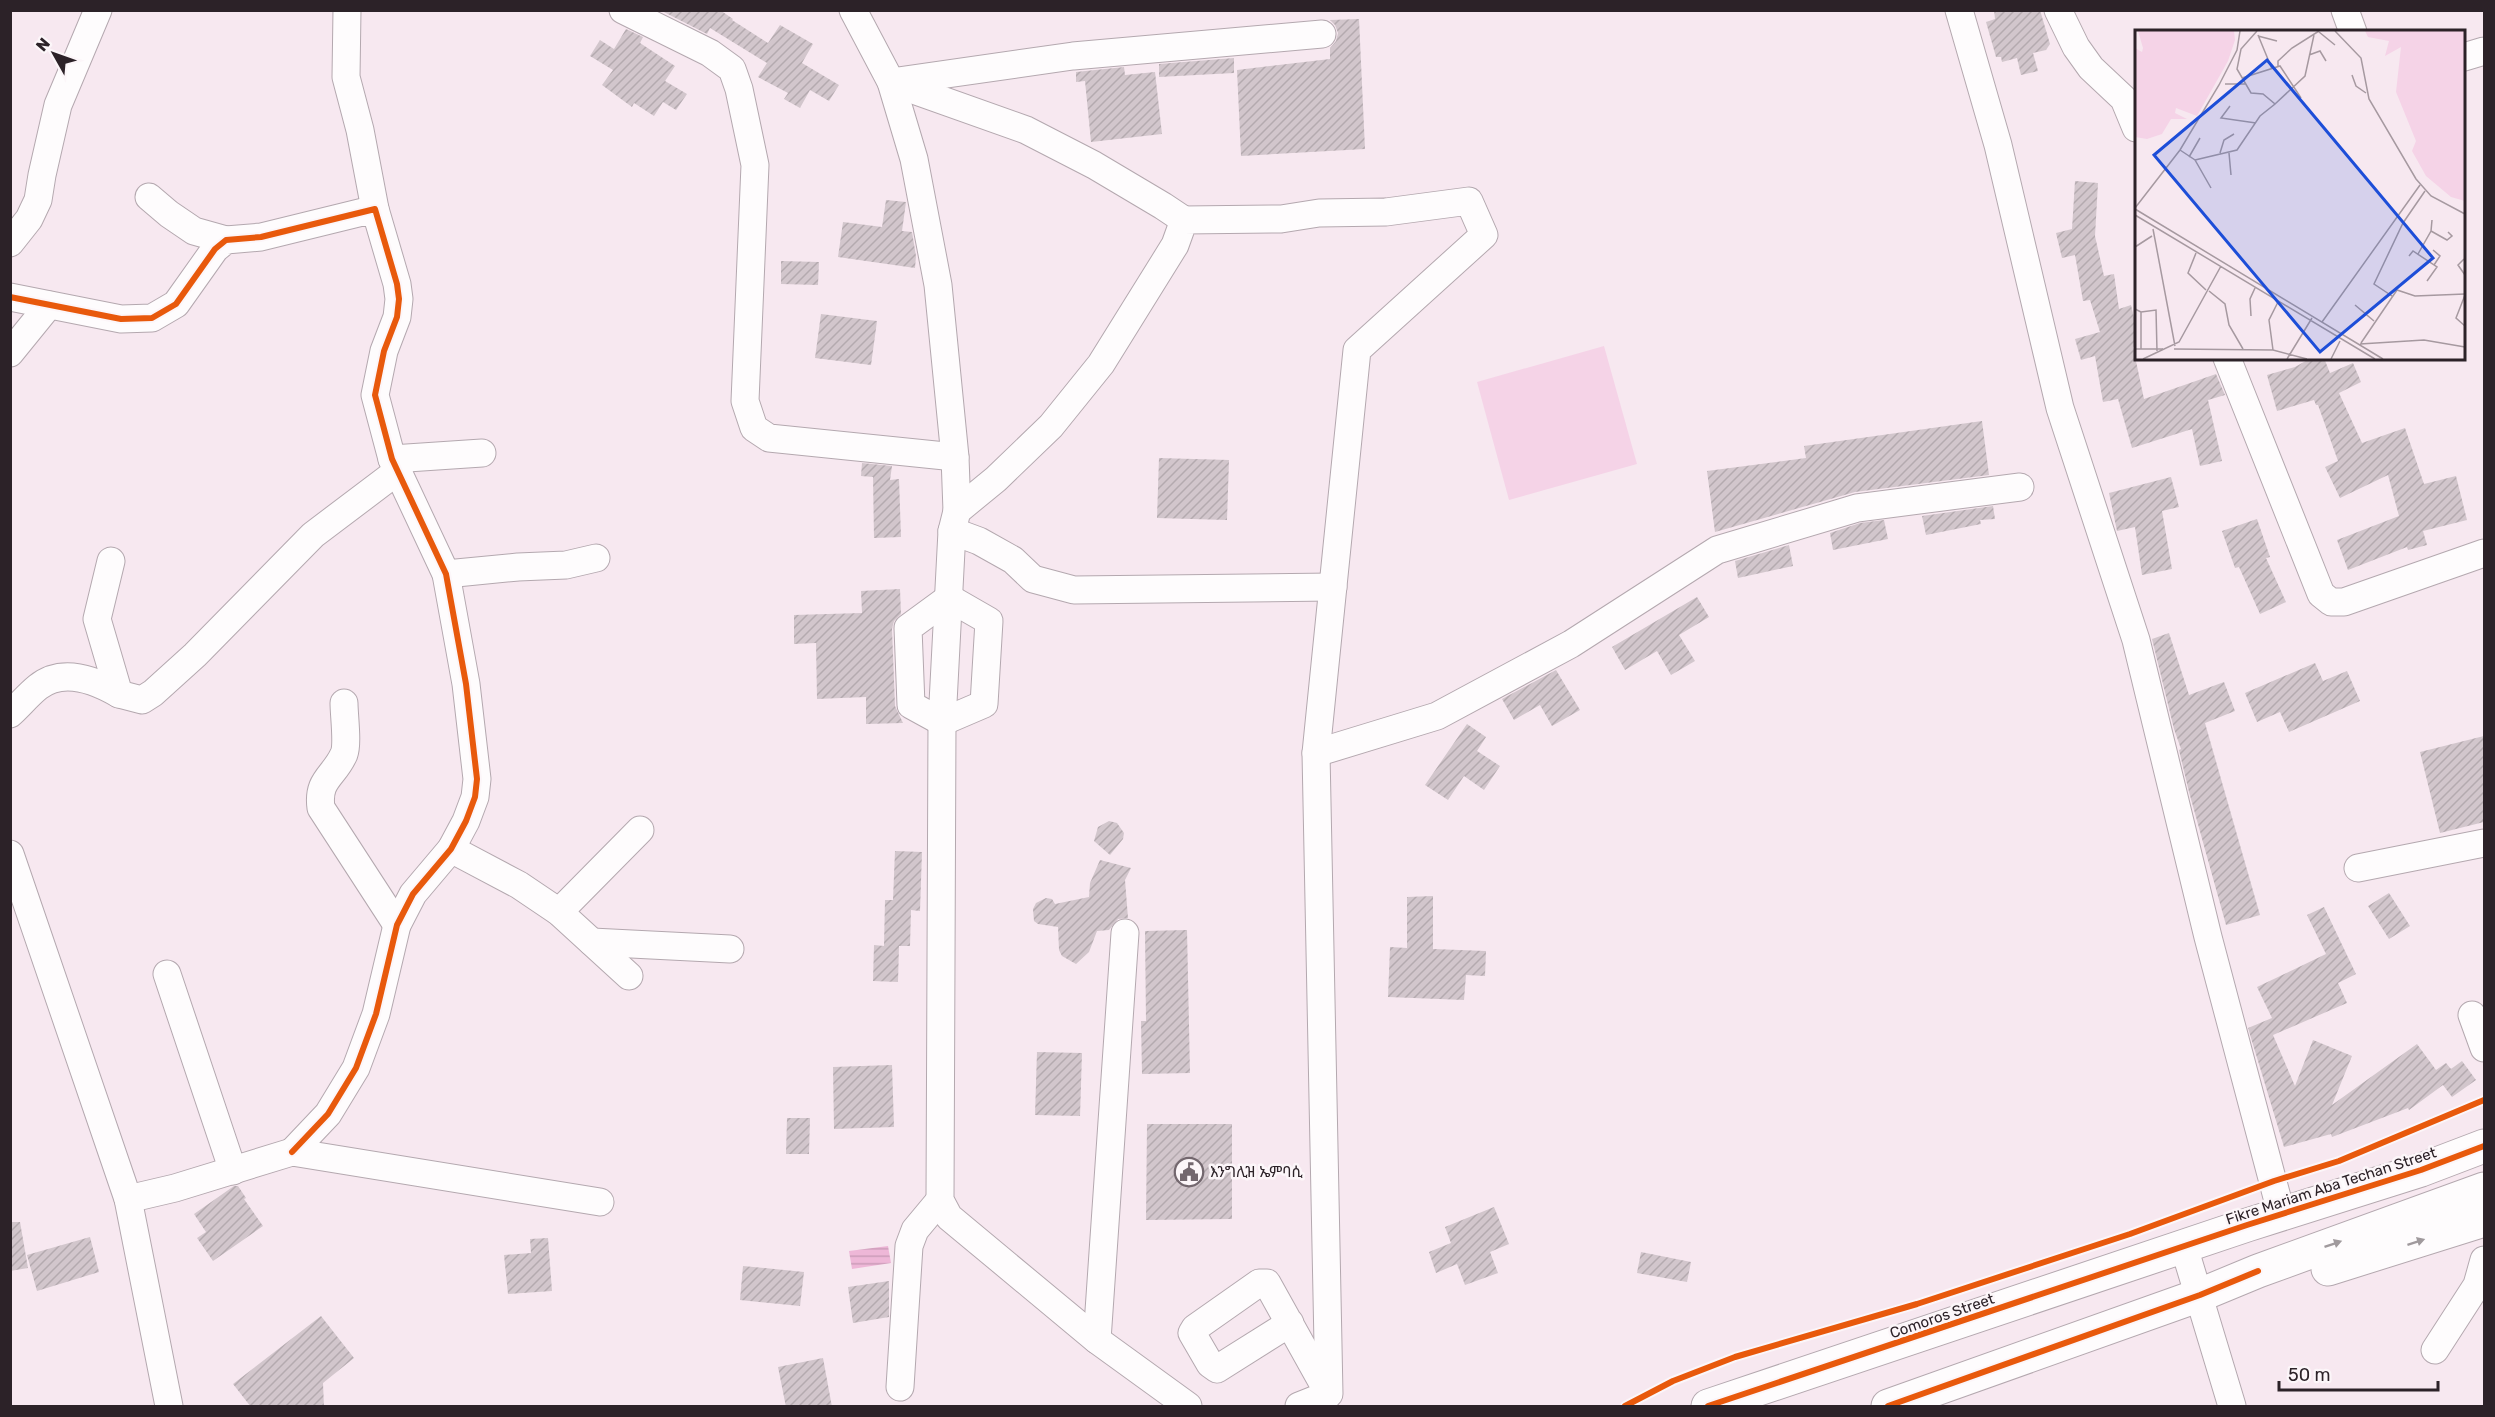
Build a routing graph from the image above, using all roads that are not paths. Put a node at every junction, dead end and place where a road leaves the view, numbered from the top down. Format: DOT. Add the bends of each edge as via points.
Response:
graph roads {
  1 [pos="347,10"];
  2 [pos="623,10"];
  3 [pos="853,10"];
  4 [pos="1959,10"];
  5 [pos="2058,10"];
  6 [pos="2345,10"];
  7 [pos="98,11"];
  8 [pos="2352,30"];
  9 [pos="1322,34"];
  10 [pos="2484,51"];
  11 [pos="2465,56"];
  12 [pos="891,82"];
  13 [pos="2135,126"];
  14 [pos="149,197"];
  15 [pos="375,209"];
  16 [pos="1184,220"];
  17 [pos="226,240"];
  18 [pos="10,243"];
  19 [pos="10,297"];
  20 [pos="49,305"];
  21 [pos="10,353"];
  22 [pos="2228,360"];
  23 [pos="482,453"];
  24 [pos="955,457"];
  25 [pos="395,464"];
  26 [pos="2020,487"];
  27 [pos="955,521"];
  28 [pos="2484,553"];
  29 [pos="596,558"];
  30 [pos="111,561"];
  31 [pos="446,574"];
  32 [pos="1333,587"];
  33 [pos="949,598"];
  34 [pos="118,694"];
  35 [pos="344,703"];
  36 [pos="10,714"];
  37 [pos="942,722"];
  38 [pos="1316,753"];
  39 [pos="640,830"];
  40 [pos="2484,843"];
  41 [pos="450,849"];
  42 [pos="10,854"];
  43 [pos="2358,868"];
  44 [pos="559,912"];
  45 [pos="397,925"];
  46 [pos="1125,933"];
  47 [pos="592,942"];
  48 [pos="730,949"];
  49 [pos="167,975"];
  50 [pos="629,976"];
  51 [pos="2472,1015"];
  52 [pos="2484,1048"];
  53 [pos="2484,1146"];
  54 [pos="292,1152"];
  55 [pos="233,1171"];
  56 [pos="2484,1189"];
  57 [pos="129,1199"];
  58 [pos="940,1200"];
  59 [pos="600,1202"];
  60 [pos="2282,1216"];
  61 [pos="2484,1220"];
  62 [pos="2184,1247"];
  63 [pos="2484,1260"];
  64 [pos="2258,1270"];
  65 [pos="2200,1295"];
  66 [pos="1290,1323"];
  67 [pos="1097,1340"];
  68 [pos="2435,1350"];
  69 [pos="900,1387"];
  70 [pos="1331,1400"];
  71 [pos="169,1407"];
  72 [pos="1188,1407"];
  73 [pos="1299,1407"];
  74 [pos="1708,1407"];
  75 [pos="1888,1407"];
  76 [pos="2232,1407"];
  1 -- 15 [label="street" via="346,77"];
  2 -- 24 [label="street" via="710,54 732,69 739,89 755,165 745,401 754,428 769,438"];
  3 -- 12 [label="street"];
  4 -- 60 [label="street" via="1998,146 2060,408 2136,640 2208,937"];
  5 -- 13 [label="street" via="2091,68 2124,99"];
  6 -- 8 [label="street"];
  7 -- 18 [label="street" via="58,105 38,200"];
  9 -- 12 [label="street" via="1073,56"];
  10 -- 11 [label="street"];
  12 -- 16 [label="street" via="1026,130 1095,165"];
  12 -- 24 [label="street" via="914,159 938,285"];
  14 -- 17 [label="street" via="194,231"];
  15 -- 17 [label="street" via="261,237"];
  15 -- 25 [label="street" via="399,299 375,395"];
  16 -- 27 [label="street" via="1175,245 1101,364 1051,426"];
  16 -- 32 [label="street" via="1386,212 1469,201 1484,235 1357,350"];
  17 -- 20 [label="street" via="215,249 176,304 152,318 121,319"];
  19 -- 20 [label="street"];
  20 -- 21 [label="street"];
  22 -- 28 [label="street" via="2321,594 2331,602 2344,602"];
  23 -- 25 [label="street"];
  24 -- 27 [label="street"];
  25 -- 31 [label="street"];
  25 -- 34 [label="street" via="314,534 153,693 142,700"];
  26 -- 38 [label="street" via="1857,508 1717,550 1571,644 1437,716"];
  27 -- 32 [label="street" via="979,541 1013,560 1033,579 1074,590"];
  27 -- 33 [label="street"];
  29 -- 31 [label="street" via="566,565"];
  30 -- 34 [label="street" via="97,619"];
  31 -- 41 [label="street" via="466,684 477,779 466,821"];
  32 -- 38 [label="street"];
  33 -- 37 [label="street"];
  33 -- 37 [label="street" via="908,628 911,705"];
  33 -- 37 [label="street" via="989,621 984,704"];
  34 -- 36 [label="street" via="96,680 65,676 40,685"];
  35 -- 45 [label="street" via="345,752 324,779 319,796 321,808"];
  37 -- 58 [label="street"];
  38 -- 70 [label="street"];
  39 -- 44 [label="street"];
  40 -- 43 [label="street"];
  41 -- 44 [label="street" via="519,885"];
  41 -- 45 [label="street" via="413,894"];
  42 -- 57 [label="street"];
  44 -- 47 [label="street"];
  45 -- 54 [label="street" via="376,1014 356,1068 328,1114"];
  46 -- 67 [label="street"];
  47 -- 48 [label="street"];
  47 -- 50 [label="street"];
  49 -- 55 [label="street"];
  51 -- 52 [label="street"];
  53 -- 60 [label="main road, Fikre Mariam Aba Techan Street"];
  54 -- 55 [label="street"];
  54 -- 59 [label="street"];
  55 -- 57 [label="street"];
  64 -- 56 [label="main road, one-way"];
  57 -- 71 [label="street"];
  58 -- 67 [label="street" via="949,1217"];
  58 -- 69 [label="street" via="915,1230 909,1246"];
  60 -- 62 [label="main road, Fikre Mariam Aba Techan Street"];
  64 -- 61 [label="main road, one-way" via="2311,1274"];
  62 -- 65 [label="street"];
  62 -- 74 [label="main road, Comoros Street"];
  63 -- 68 [label="street" via="2477,1285"];
  64 -- 65 [label="main road"];
  65 -- 75 [label="main road"];
  65 -- 76 [label="street"];
  66 -- 70 [label="street"];
  67 -- 72 [label="street"];
  70 -- 73 [label="street"];
}
